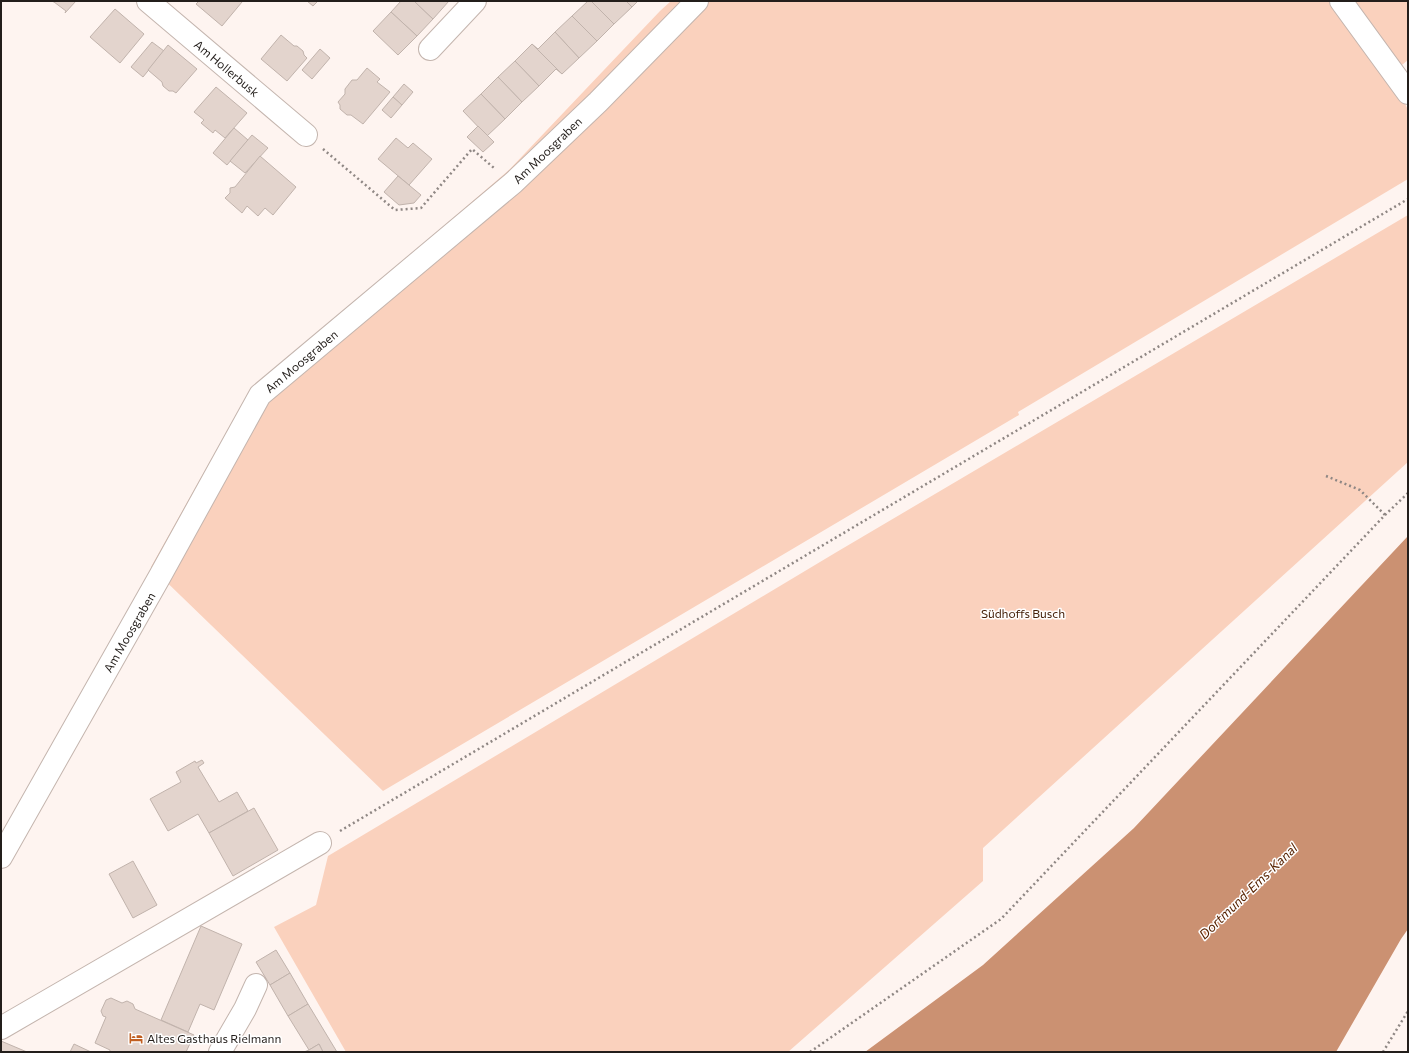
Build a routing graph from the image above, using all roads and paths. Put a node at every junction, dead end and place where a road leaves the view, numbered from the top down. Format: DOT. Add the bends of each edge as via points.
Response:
graph roads {
  1 [pos="148,1"];
  2 [pos="475,1"];
  3 [pos="696,1"];
  4 [pos="1342,1"];
  5 [pos="430,49"];
  6 [pos="1408,93"];
  7 [pos="306,135"];
  8 [pos="512,183"];
  9 [pos="1408,199"];
  10 [pos="1326,476"];
  11 [pos="1408,493"];
  12 [pos="1385,515"];
  13 [pos="320,843"];
  14 [pos="1,857"];
  15 [pos="256,985"];
  16 [pos="1408,1011"];
  17 [pos="1,1028"];
  18 [pos="220,1052"];
  19 [pos="810,1052"];
  20 [pos="1382,1052"];
  1 -- 7 [label="street, Am Hollerbusk"];
  2 -- 5 [label="street"];
  3 -- 8 [label="street, Am Moosgraben" via="598,102"];
  4 -- 6 [label="street"];
  7 -- 8 [label="path" via="395,210 421,208 472,150"];
  8 -- 14 [label="street, Am Moosgraben" via="260,395"];
  9 -- 13 [label="path"];
  10 -- 12 [label="path" via="1360,490"];
  11 -- 12 [label="path"];
  12 -- 19 [label="path" via="1001,918"];
  13 -- 17 [label="street"];
  15 -- 18 [label="street"];
  16 -- 20 [label="path"];
}
